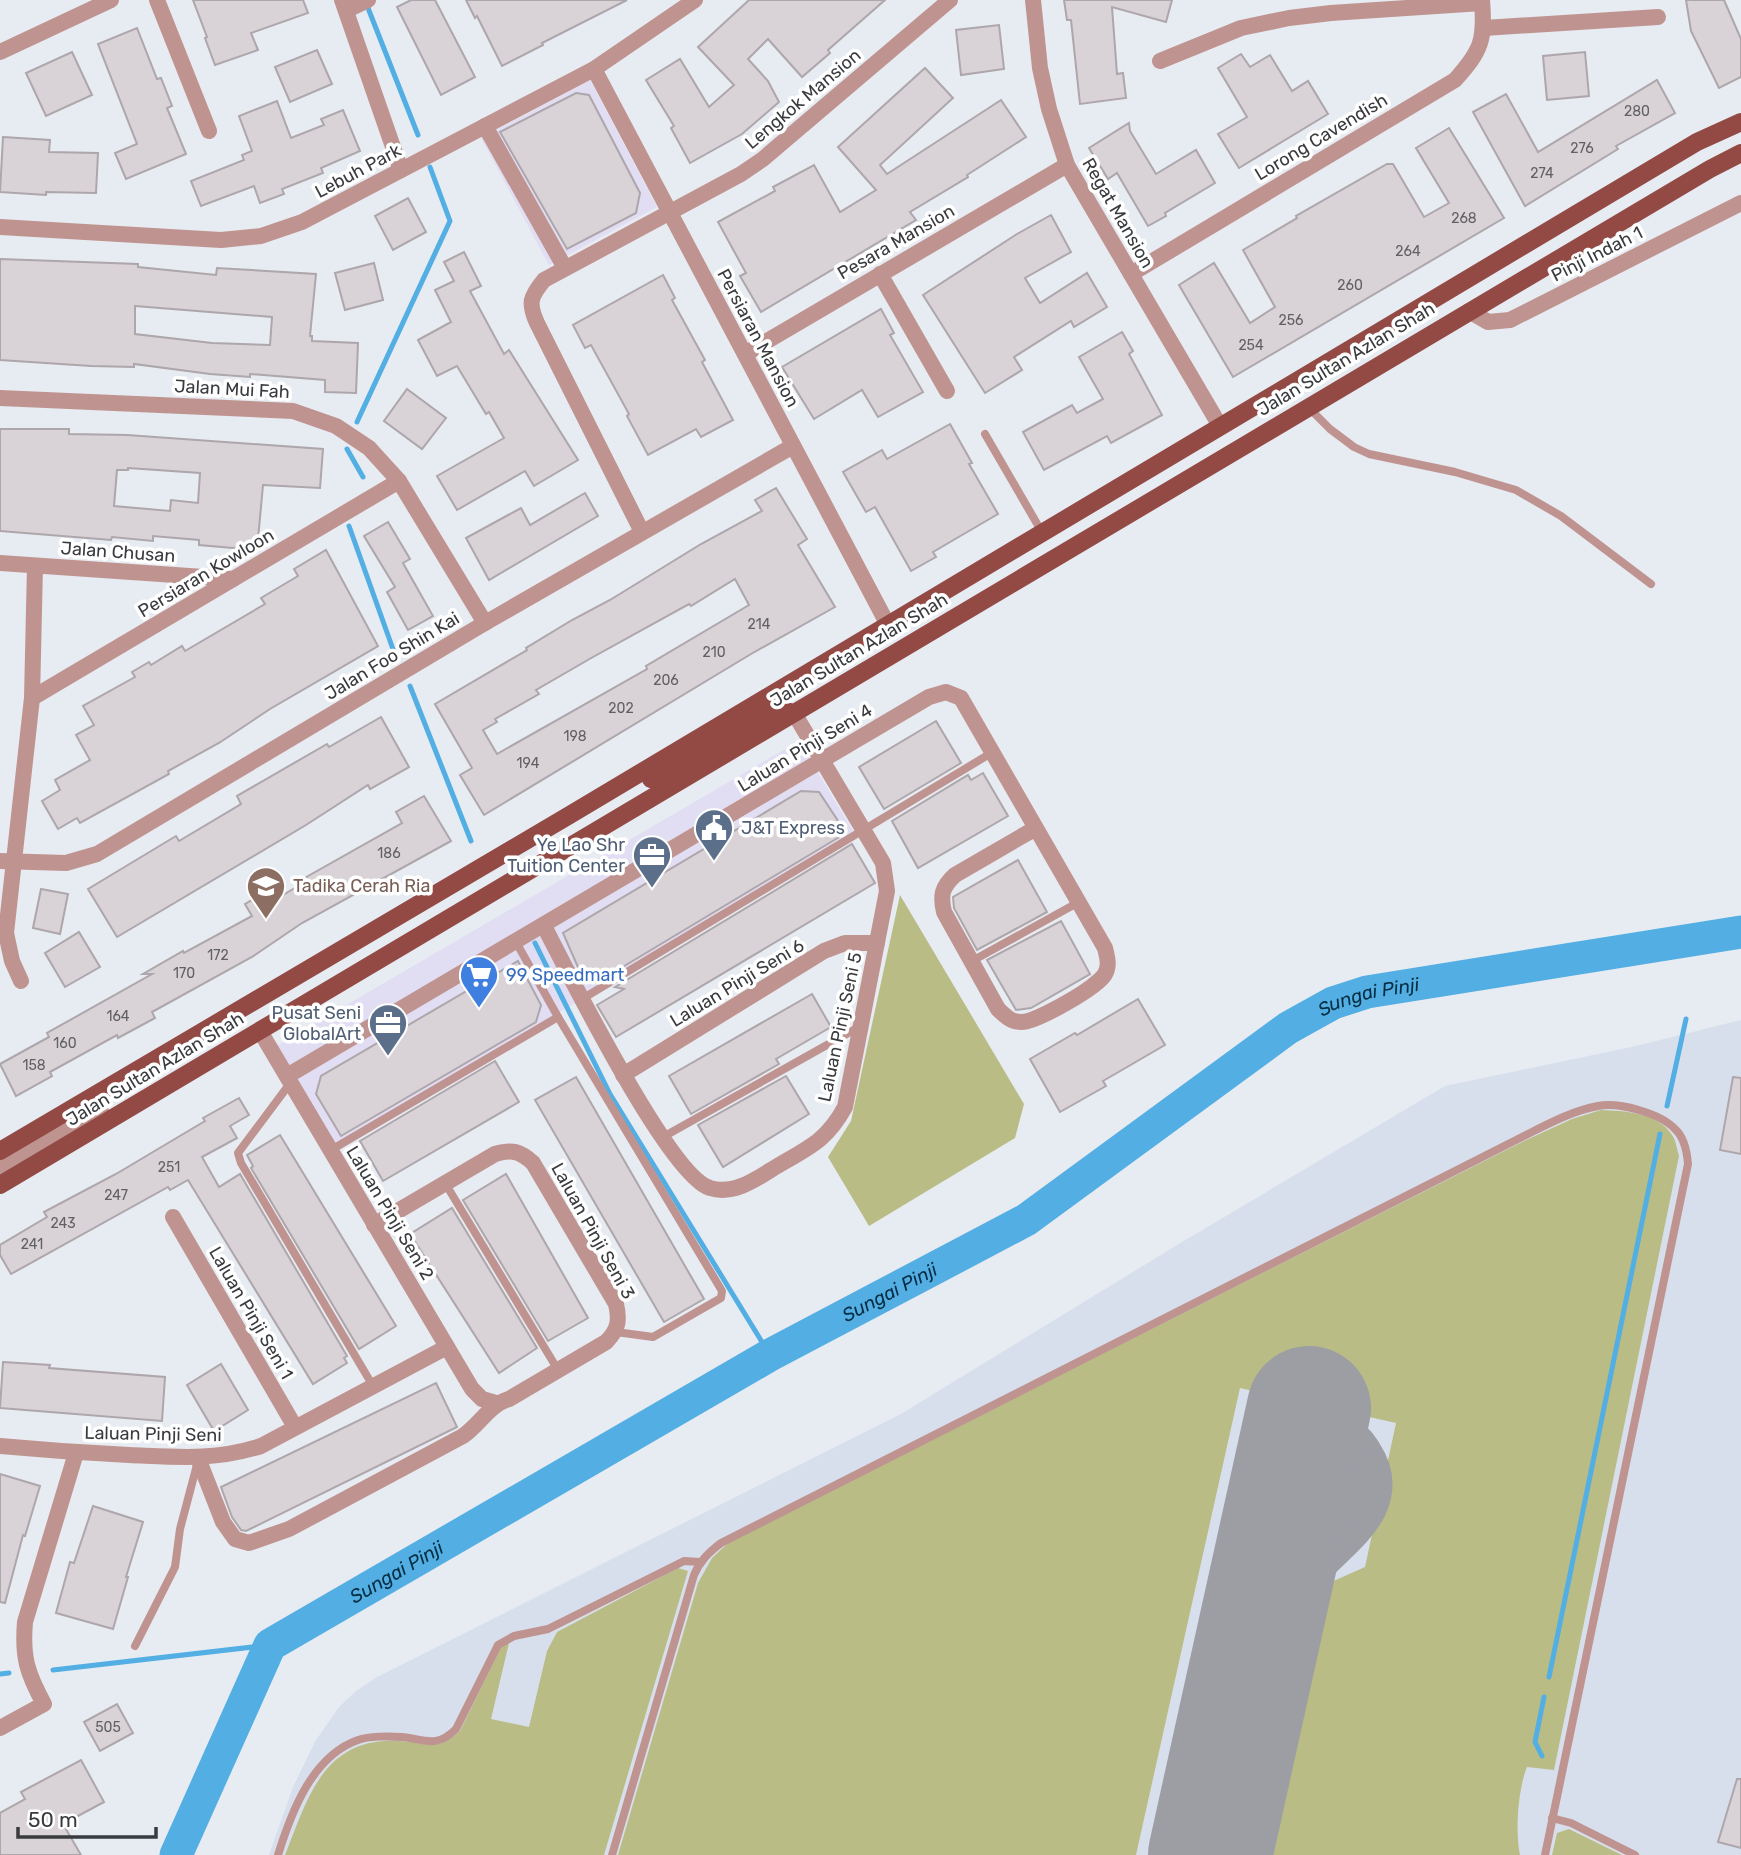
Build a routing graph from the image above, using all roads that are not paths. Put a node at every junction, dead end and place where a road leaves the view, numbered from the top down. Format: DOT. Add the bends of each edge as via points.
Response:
graph roads {
  1 [pos="111,0"];
  2 [pos="157,0"];
  3 [pos="368,0"];
  4 [pos="695,0"];
  5 [pos="950,0"];
  6 [pos="1032,0"];
  7 [pos="1482,2"];
  8 [pos="345,5"];
  9 [pos="1658,17"];
  10 [pos="1484,28"];
  11 [pos="0,52"];
  12 [pos="1160,61"];
  13 [pos="594,69"];
  14 [pos="1741,122"];
  15 [pos="485,126"];
  16 [pos="209,131"];
  17 [pos="1741,153"];
  18 [pos="1067,165"];
  19 [pos="401,170"];
  20 [pos="1741,203"];
  21 [pos="670,211"];
  22 [pos="0,227"];
  23 [pos="565,268"];
  24 [pos="880,274"];
  25 [pos="1131,274"];
  26 [pos="1469,311"];
  27 [pos="744,354"];
  28 [pos="947,391"];
  29 [pos="0,398"];
  30 [pos="1307,406"];
  31 [pos="1220,426"];
  32 [pos="985,434"];
  33 [pos="793,446"];
  34 [pos="399,481"];
  35 [pos="642,532"];
  36 [pos="1043,534"];
  37 [pos="0,564"];
  38 [pos="35,566"];
  39 [pos="233,579"];
  40 [pos="1651,584"];
  41 [pos="485,623"];
  42 [pos="887,625"];
  43 [pos="32,698"];
  44 [pos="794,713"];
  45 [pos="993,751"];
  46 [pos="822,760"];
  47 [pos="568,816"];
  48 [pos="1037,828"];
  49 [pos="864,831"];
  50 [pos="7,861"];
  51 [pos="1079,902"];
  52 [pos="544,926"];
  53 [pos="516,942"];
  54 [pos="877,943"];
  55 [pos="972,961"];
  56 [pos="21,981"];
  57 [pos="582,999"];
  58 [pos="558,1017"];
  59 [pos="861,1027"];
  60 [pos="261,1031"];
  61 [pos="623,1075"];
  62 [pos="289,1079"];
  63 [pos="139,1103"];
  64 [pos="663,1137"];
  65 [pos="331,1150"];
  66 [pos="0,1151"];
  67 [pos="0,1168"];
  68 [pos="445,1183"];
  69 [pos="0,1185"];
  70 [pos="173,1217"];
  71 [pos="374,1225"];
  72 [pos="616,1332"];
  73 [pos="447,1347"];
  74 [pos="558,1370"];
  75 [pos="373,1386"];
  76 [pos="496,1403"];
  77 [pos="295,1427"];
  78 [pos="0,1446"];
  79 [pos="76,1452"];
  80 [pos="198,1458"];
  81 [pos="700,1562"];
  82 [pos="135,1646"];
  83 [pos="0,1728"];
  84 [pos="1552,1818"];
  85 [pos="278,1855"];
  86 [pos="612,1855"];
  87 [pos="1545,1855"];
  88 [pos="1635,1855"];
  1 -- 11 [label="street"];
  2 -- 16 [label="street"];
  3 -- 8 [label="street"];
  4 -- 13 [label="street, Lebuh Park"];
  5 -- 21 [label="street, Lengkok Mansion" via="763,159"];
  6 -- 18 [label="street, Regat Mansion" via="1040,68"];
  7 -- 10 [label="street, Lorong Cavendish"];
  7 -- 12 [label="street" via="1289,18 1241,28"];
  8 -- 19 [label="street"];
  9 -- 10 [label="street"];
  10 -- 25 [label="street, Lorong Cavendish" via="1475,58 1455,80"];
  13 -- 15 [label="street, Lebuh Park"];
  13 -- 21 [label="street, Persiaran Mansion"];
  14 -- 31 [label="main road, Jalan Sultan Azlan Shah" via="1697,142"];
  15 -- 19 [label="street, Lebuh Park"];
  15 -- 23 [label="street"];
  17 -- 26 [label="main road, Jalan Sultan Azlan Shah"];
  18 -- 24 [label="street, Pesara Mansion"];
  18 -- 25 [label="street, Regat Mansion"];
  19 -- 22 [label="street, Lebuh Park" via="302,222 261,236 221,240"];
  20 -- 26 [label="street, Pinji Indah 1" via="1510,320 1488,322"];
  21 -- 23 [label="street, Lengkok Mansion"];
  21 -- 27 [label="street, Persiaran Mansion"];
  23 -- 35 [label="street, Lengkok Mansion" via="544,280 533,293 531,308"];
  24 -- 27 [label="street, Pesara Mansion"];
  24 -- 28 [label="street"];
  25 -- 31 [label="street, Regat Mansion"];
  26 -- 30 [label="main road, Jalan Sultan Azlan Shah"];
  27 -- 33 [label="street, Persiaran Mansion"];
  29 -- 34 [label="street, Jalan Mui Fah" via="293,411 336,426 369,448"];
  30 -- 40 [label="lane" via="1330,429 1369,454 1516,490 1561,516"];
  30 -- 44 [label="main road, Jalan Sultan Azlan Shah"];
  31 -- 36 [label="main road, Jalan Sultan Azlan Shah"];
  32 -- 36 [label="lane"];
  33 -- 35 [label="street, Jalan Foo Shin Kai"];
  33 -- 42 [label="street, Persiaran Mansion"];
  34 -- 39 [label="street, Persiaran Kowloon"];
  34 -- 41 [label="street, Jalan Mui Fah"];
  35 -- 41 [label="street, Jalan Foo Shin Kai"];
  36 -- 42 [label="main road, Jalan Sultan Azlan Shah"];
  37 -- 38 [label="street, Jalan Chusan"];
  38 -- 39 [label="street, Jalan Chusan"];
  38 -- 43 [label="street"];
  39 -- 43 [label="street, Persiaran Kowloon"];
  41 -- 50 [label="street, Jalan Foo Shin Kai" via="97,854 66,863"];
  42 -- 47 [label="main road, Jalan Sultan Azlan Shah"];
  43 -- 50 [label="street"];
  44 -- 46 [label="street, Laluan Pinji Seni 5"];
  44 -- 47 [label="main road" via="781,709 768,714 686,762"];
  44 -- 60 [label="main road, Jalan Sultan Azlan Shah"];
  45 -- 46 [label="street, Laluan Pinji Seni 4" via="961,698 946,692 929,697"];
  45 -- 48 [label="street"];
  45 -- 49 [label="lane"];
  46 -- 49 [label="street, Laluan Pinji Seni 5"];
  46 -- 52 [label="street, Laluan Pinji Seni 4"];
  47 -- 66 [label="main road, Jalan Sultan Azlan Shah"];
  48 -- 51 [label="street"];
  48 -- 55 [label="street" via="944,884 944,912"];
  49 -- 54 [label="street, Laluan Pinji Seni 5" via="883,863 887,891"];
  49 -- 57 [label="lane"];
  50 -- 56 [label="street" via="6,933"];
  51 -- 55 [label="lane"];
  51 -- 55 [label="street" via="1105,948 1104,976 1036,1019 1022,1023 1008,1019"];
  52 -- 53 [label="street, Laluan Pinji Seni 4"];
  52 -- 57 [label="street, Laluan Pinji Seni 5"];
  53 -- 58 [label="lane"];
  53 -- 62 [label="street, Laluan Pinji Seni 4"];
  54 -- 59 [label="street, Laluan Pinji Seni 5"];
  54 -- 61 [label="street, Laluan Pinji Seni 6" via="845,943 824,951"];
  57 -- 61 [label="street, Laluan Pinji Seni 5"];
  58 -- 65 [label="lane"];
  58 -- 72 [label="lane" via="722,1291 721,1298 653,1337"];
  59 -- 64 [label="lane"];
  59 -- 64 [label="street, Laluan Pinji Seni 5" via="845,1107 833,1128 747,1184 728,1190 694,1180"];
  60 -- 62 [label="street, Laluan Pinji Seni 2"];
  60 -- 63 [label="main road, Jalan Sultan Azlan Shah"];
  61 -- 64 [label="street, Laluan Pinji Seni 5"];
  62 -- 65 [label="street, Laluan Pinji Seni 2"];
  62 -- 75 [label="lane" via="239,1153 241,1163"];
  63 -- 67 [label="street" via="66,1131"];
  63 -- 69 [label="main road, Jalan Sultan Azlan Shah"];
  65 -- 71 [label="street, Laluan Pinji Seni 2"];
  68 -- 71 [label="street, Laluan Pinji Seni 3"];
  68 -- 72 [label="street, Laluan Pinji Seni 3" via="495,1154 509,1150 523,1154 533,1163 616,1304 620,1318"];
  68 -- 74 [label="lane"];
  70 -- 77 [label="street, Laluan Pinji Seni 1"];
  71 -- 73 [label="street, Laluan Pinji Seni 2"];
  72 -- 74 [label="street"];
  73 -- 75 [label="street, Laluan Pinji Seni"];
  73 -- 76 [label="street, Laluan Pinji Seni 2" via="472,1389 482,1399"];
  74 -- 76 [label="street"];
  75 -- 77 [label="street, Laluan Pinji Seni"];
  76 -- 80 [label="street" via="463,1436 289,1529 249,1544 235,1539 223,1522"];
  77 -- 80 [label="street, Laluan Pinji Seni" via="261,1446"];
  78 -- 79 [label="street, Laluan Pinji Seni"];
  79 -- 80 [label="street, Laluan Pinji Seni"];
  79 -- 83 [label="street" via="25,1622 28,1676 44,1704"];
  80 -- 82 [label="lane" via="175,1567"];
  81 -- 84 [label="lane" via="721,1543 1522,1137 1601,1105 1636,1109 1676,1129 1687,1149 1688,1164"];
  81 -- 85 [label="lane" via="684,1561 548,1629 507,1638 498,1645 456,1730 447,1738 436,1742 401,1737 359,1739 334,1754 308,1784"];
  81 -- 86 [label="lane"];
  84 -- 87 [label="lane"];
  84 -- 88 [label="lane"];
}
